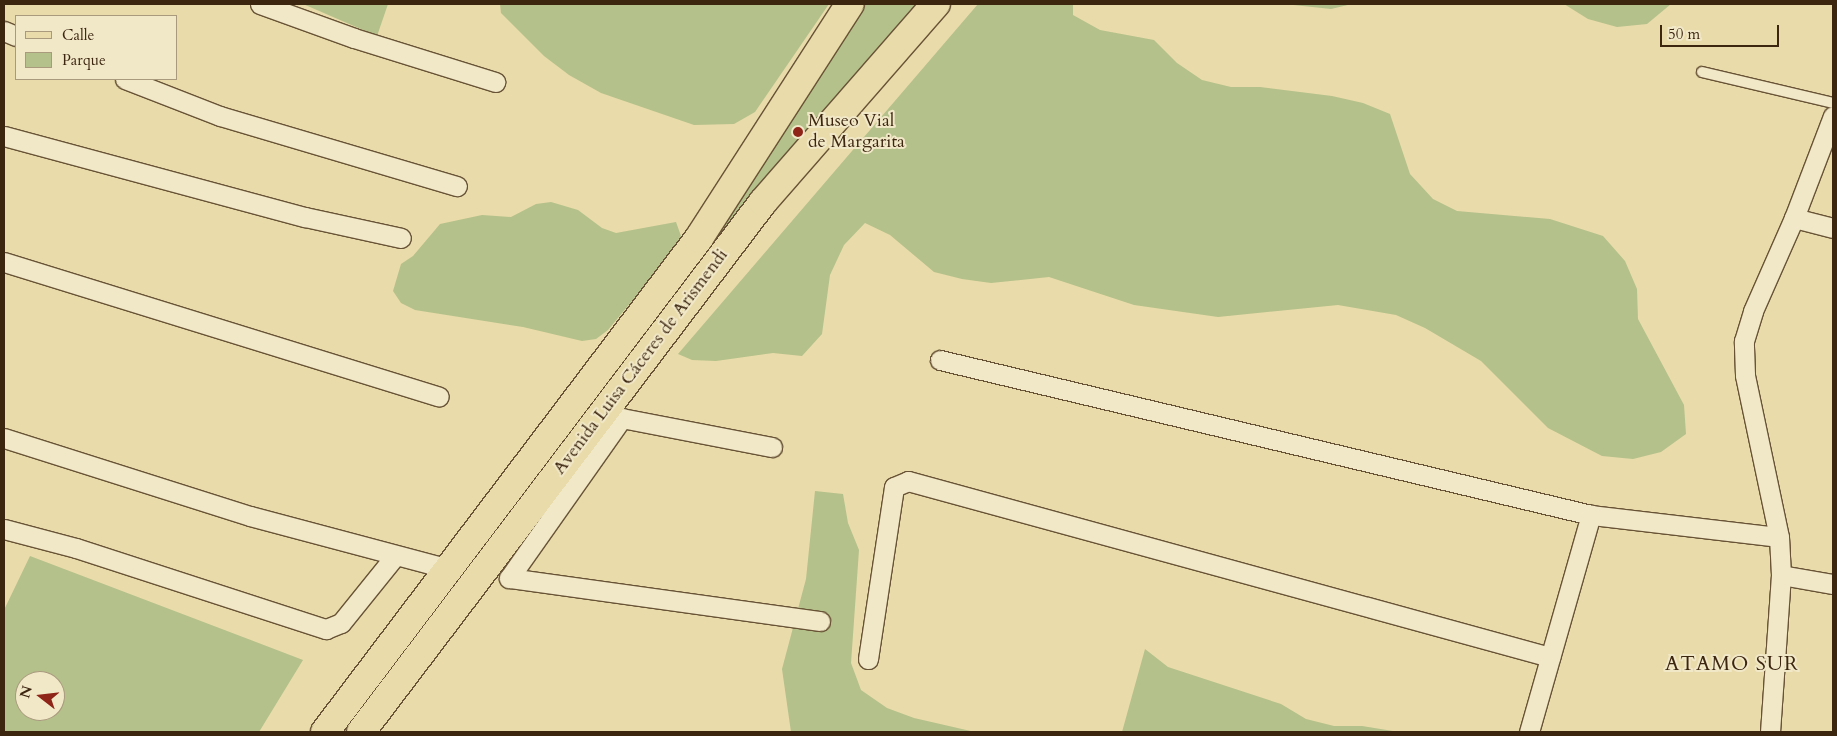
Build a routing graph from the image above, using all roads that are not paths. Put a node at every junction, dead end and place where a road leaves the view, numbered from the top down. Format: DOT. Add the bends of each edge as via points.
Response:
graph roads {
  1 [pos="260,4"];
  2 [pos="850,4"];
  3 [pos="936,4"];
  4 [pos="1702,72"];
  5 [pos="128,80"];
  6 [pos="495,82"];
  7 [pos="1833,102"];
  8 [pos="1833,116"];
  9 [pos="4,136"];
  10 [pos="457,186"];
  11 [pos="1794,218"];
  12 [pos="1833,228"];
  13 [pos="401,238"];
  14 [pos="4,262"];
  15 [pos="940,360"];
  16 [pos="439,397"];
  17 [pos="4,438"];
  18 [pos="772,447"];
  19 [pos="1591,515"];
  20 [pos="4,529"];
  21 [pos="1779,537"];
  22 [pos="395,556"];
  23 [pos="449,569"];
  24 [pos="1781,575"];
  25 [pos="509,578"];
  26 [pos="1833,584"];
  27 [pos="462,598"];
  28 [pos="820,620"];
  29 [pos="1550,657"];
  30 [pos="868,659"];
  31 [pos="325,732"];
  32 [pos="361,732"];
  33 [pos="1528,732"];
  34 [pos="1770,732"];
  1 -- 6 [label="street" via="354,38"];
  2 -- 23 [label="main road, Avenida Luisa Cáceres de Arismendi" via="699,238"];
  3 -- 27 [label="main road, Avenida Luisa Cáceres de Arismendi" via="763,202"];
  4 -- 7 [label="lane"];
  5 -- 10 [label="street" via="220,116"];
  8 -- 11 [label="street"];
  9 -- 13 [label="street" via="305,216"];
  11 -- 12 [label="street"];
  11 -- 21 [label="street" via="1752,311 1744,342 1746,375"];
  14 -- 16 [label="street"];
  15 -- 19 [label="street"];
  17 -- 22 [label="street" via="250,516"];
  18 -- 25 [label="street" via="622,418"];
  19 -- 21 [label="street"];
  19 -- 29 [label="street"];
  20 -- 22 [label="street" via="76,548 326,629 340,623"];
  21 -- 24 [label="street"];
  22 -- 23 [label="street"];
  23 -- 31 [label="main road, Avenida Luisa Cáceres de Arismendi"];
  24 -- 26 [label="street"];
  24 -- 34 [label="street"];
  25 -- 27 [label="street" via="479,588"];
  25 -- 28 [label="street"];
  27 -- 32 [label="main road, Avenida Luisa Cáceres de Arismendi"];
  29 -- 30 [label="street" via="908,481 894,487"];
  29 -- 33 [label="street"];
}
